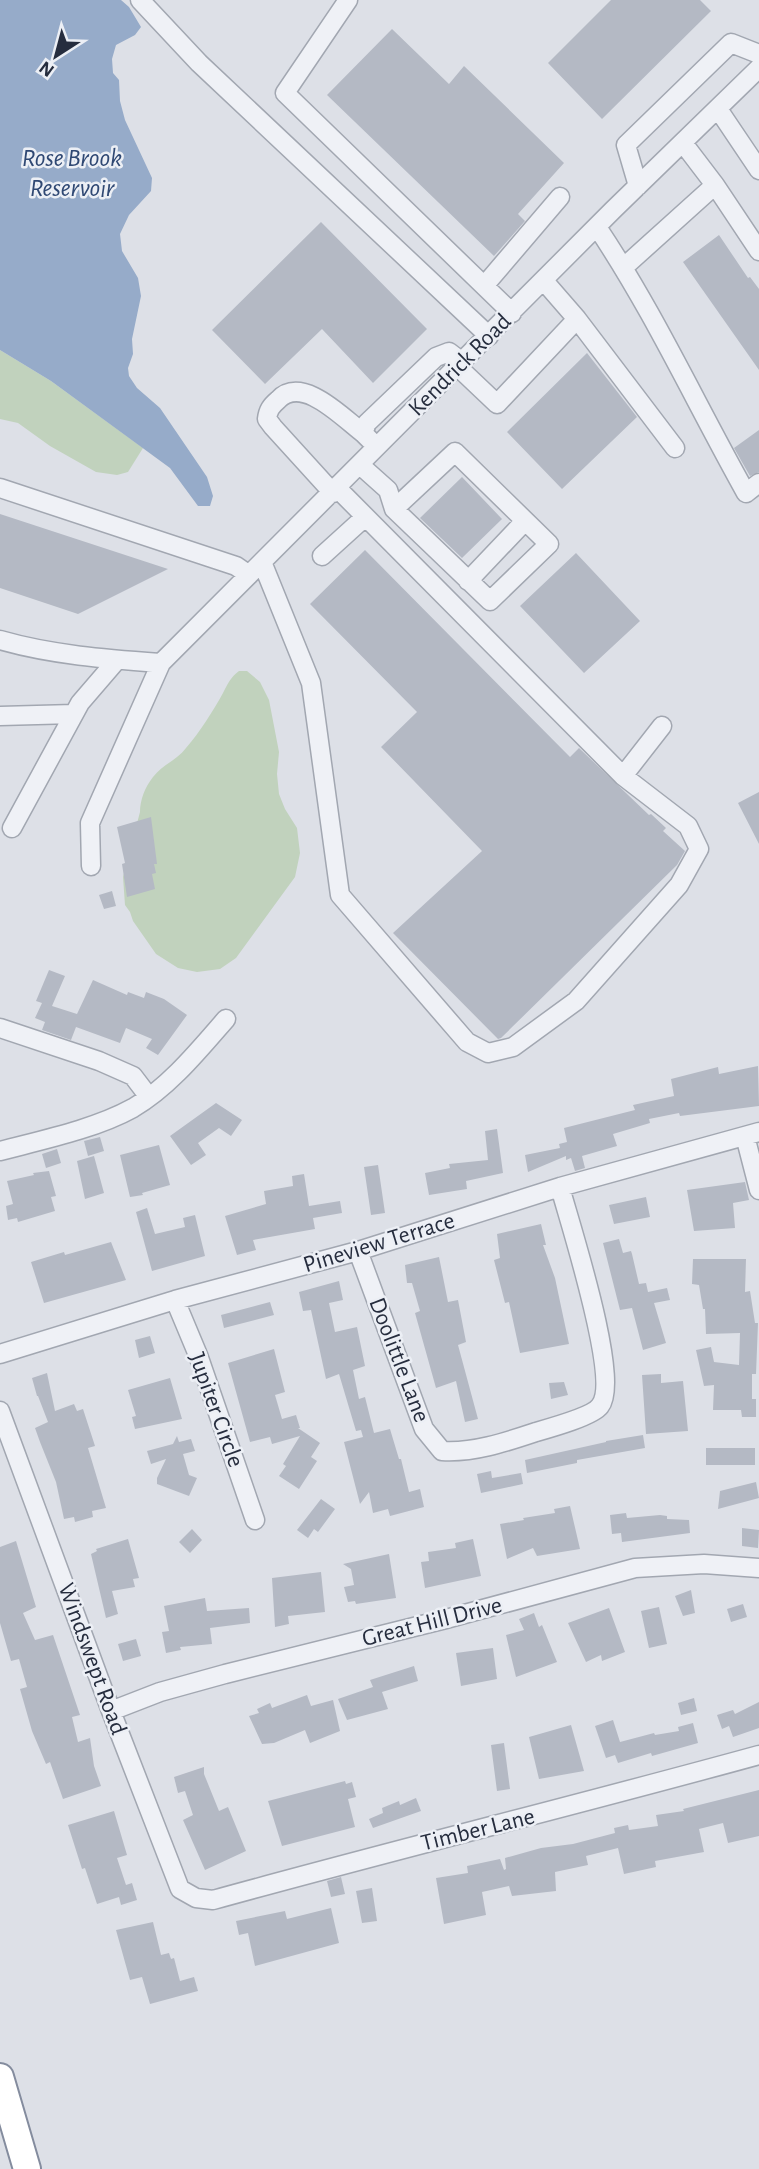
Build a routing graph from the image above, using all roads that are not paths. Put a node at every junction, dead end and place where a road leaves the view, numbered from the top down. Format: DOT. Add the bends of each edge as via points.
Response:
graph roads {
  1 [pos="140,0"];
  2 [pos="348,0"];
  3 [pos="759,54"];
  4 [pos="759,68"];
  5 [pos="718,109"];
  6 [pos="684,143"];
  7 [pos="759,170"];
  8 [pos="715,185"];
  9 [pos="638,186"];
  10 [pos="560,197"];
  11 [pos="597,227"];
  12 [pos="759,251"];
  13 [pos="624,267"];
  14 [pos="544,281"];
  15 [pos="484,286"];
  16 [pos="512,313"];
  17 [pos="577,319"];
  18 [pos="489,336"];
  19 [pos="460,365"];
  20 [pos="363,433"];
  21 [pos="379,446"];
  22 [pos="675,448"];
  23 [pos="360,465"];
  24 [pos="759,483"];
  25 [pos="0,488"];
  26 [pos="335,491"];
  27 [pos="394,509"];
  28 [pos="365,517"];
  29 [pos="525,521"];
  30 [pos="323,556"];
  31 [pos="256,568"];
  32 [pos="468,581"];
  33 [pos="0,640"];
  34 [pos="117,660"];
  35 [pos="161,663"];
  36 [pos="74,714"];
  37 [pos="0,716"];
  38 [pos="662,726"];
  39 [pos="623,776"];
  40 [pos="12,828"];
  41 [pos="91,866"];
  42 [pos="226,1019"];
  43 [pos="0,1028"];
  44 [pos="149,1097"];
  45 [pos="752,1134"];
  46 [pos="0,1151"];
  47 [pos="560,1187"];
  48 [pos="759,1190"];
  49 [pos="359,1251"];
  50 [pos="175,1300"];
  51 [pos="0,1354"];
  52 [pos="0,1411"];
  53 [pos="255,1520"];
  54 [pos="759,1568"];
  55 [pos="111,1711"];
  56 [pos="759,1755"];
  57 [pos="196,1898"];
  58 [pos="0,2077"];
  59 [pos="27,2169"];
  1 -- 18 [label="street" via="199,63"];
  2 -- 15 [label="street" via="285,93"];
  3 -- 9 [label="street" via="731,43 626,145"];
  4 -- 5 [label="street, Kendrick Road"];
  5 -- 6 [label="street, Kendrick Road"];
  5 -- 7 [label="street"];
  6 -- 8 [label="street"];
  6 -- 9 [label="street, Kendrick Road"];
  8 -- 12 [label="street"];
  8 -- 13 [label="street"];
  9 -- 11 [label="street, Kendrick Road"];
  10 -- 15 [label="street"];
  11 -- 13 [label="street"];
  11 -- 14 [label="street, Kendrick Road"];
  13 -- 24 [label="street" via="746,492"];
  14 -- 16 [label="street, Kendrick Road"];
  14 -- 17 [label="street"];
  15 -- 16 [label="street"];
  16 -- 18 [label="street, Kendrick Road"];
  17 -- 19 [label="street" via="497,404"];
  17 -- 22 [label="street"];
  18 -- 19 [label="street, Kendrick Road"];
  19 -- 20 [label="street" via="449,352 436,357 367,423"];
  19 -- 21 [label="street, Kendrick Road"];
  20 -- 21 [label="street"];
  20 -- 26 [label="street" via="302,391 281,396 268,410 273,427"];
  21 -- 23 [label="street, Kendrick Road"];
  23 -- 26 [label="street, Kendrick Road"];
  23 -- 27 [label="street" via="388,491"];
  25 -- 31 [label="street" via="236,566"];
  26 -- 28 [label="street"];
  26 -- 31 [label="street, Kendrick Road"];
  27 -- 29 [label="street" via="455,452"];
  27 -- 32 [label="street"];
  28 -- 30 [label="street"];
  28 -- 39 [label="street"];
  29 -- 32 [label="street"];
  29 -- 32 [label="street" via="549,544 490,601"];
  31 -- 35 [label="street, Kendrick Road"];
  31 -- 39 [label="street" via="311,683 340,895 467,1042 488,1053 513,1047 576,1001 679,884 698,849 688,826"];
  33 -- 34 [label="street"];
  34 -- 35 [label="street"];
  34 -- 36 [label="street"];
  35 -- 41 [label="street" via="90,823"];
  36 -- 37 [label="street"];
  36 -- 40 [label="street"];
  38 -- 39 [label="street"];
  42 -- 44 [label="street"];
  43 -- 44 [label="street" via="133,1076"];
  44 -- 46 [label="street" via="92,1125"];
  45 -- 47 [label="street, Pineview Terrace"];
  45 -- 48 [label="street"];
  47 -- 49 [label="street, Pineview Terrace"];
  47 -- 49 [label="street, Doolittle Lane" via="603,1345 605,1400 598,1410 547,1429 484,1447 442,1451 424,1429"];
  49 -- 50 [label="street, Pineview Terrace"];
  50 -- 51 [label="street, Pineview Terrace"];
  50 -- 53 [label="street, Jupiter Circle"];
  52 -- 55 [label="street, Windswept Road"];
  54 -- 55 [label="street, Great Hill Drive" via="705,1564 635,1568 225,1674"];
  55 -- 57 [label="street, Windswept Road" via="180,1889"];
  56 -- 57 [label="street, Timber Lane" via="213,1900"];
  58 -- 59 [label="highway"];
}
